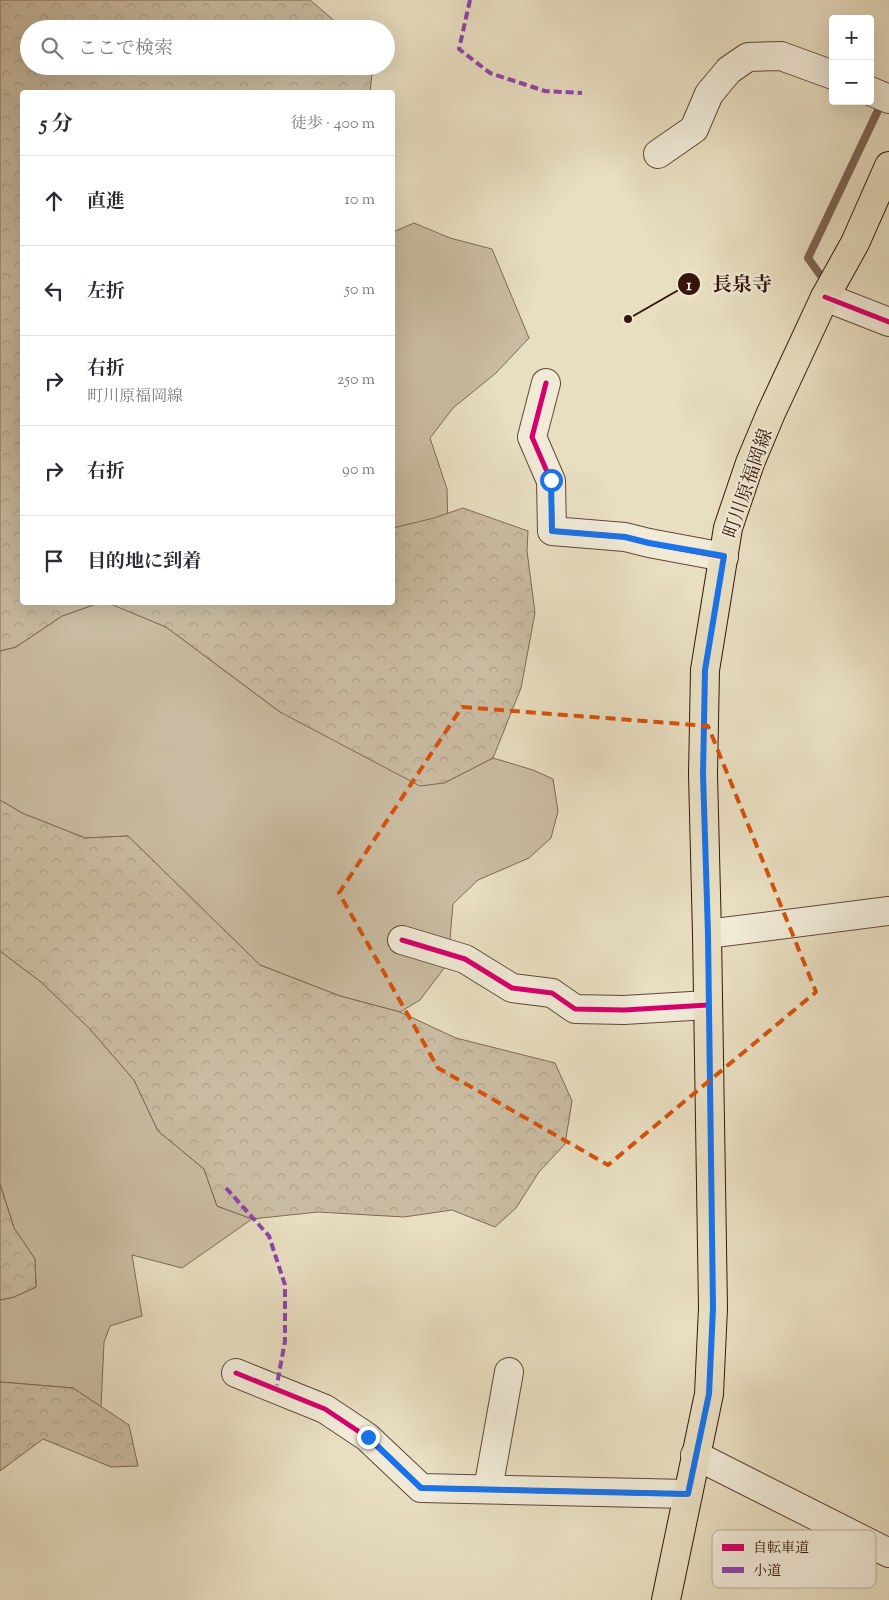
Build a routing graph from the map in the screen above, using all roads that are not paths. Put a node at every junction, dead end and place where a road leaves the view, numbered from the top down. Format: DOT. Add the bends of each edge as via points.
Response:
graph roads {
  1 [pos="829,74"];
  2 [pos="874,93"];
  3 [pos="889,99"];
  4 [pos="658,154"];
  5 [pos="889,166"];
  6 [pos="825,297"];
  7 [pos="889,322"];
  8 [pos="546,383"];
  9 [pos="724,556"];
  10 [pos="889,910"];
  11 [pos="708,934"];
  12 [pos="402,940"];
  13 [pos="708,1005"];
  14 [pos="509,1372"];
  15 [pos="236,1373"];
  16 [pos="695,1455"];
  17 [pos="488,1490"];
  18 [pos="688,1494"];
  19 [pos="843,1530"];
  20 [pos="876,1546"];
  21 [pos="889,1553"];
  22 [pos="666,1600"];
  1 -- 4 [label="street" via="781,56 748,57 729,70 710,94 694,129"];
  2 -- 3 [label="street"];
  5 -- 6 [label="main road, 町川原福岡線" via="855,243"];
  6 -- 7 [label="street"];
  6 -- 9 [label="main road, 町川原福岡線" via="750,463 728,528"];
  8 -- 9 [label="street" via="532,437 551,480 552,531 625,537"];
  9 -- 11 [label="main road, 町川原福岡線" via="705,670 703,774"];
  10 -- 11 [label="street"];
  11 -- 13 [label="main road, 町川原福岡線"];
  12 -- 13 [label="street" via="465,959 512,988 552,993 575,1009"];
  13 -- 16 [label="main road, 町川原福岡線" via="713,1308 709,1394"];
  14 -- 17 [label="street"];
  15 -- 17 [label="street" via="325,1409 368,1437 421,1488"];
  16 -- 18 [label="main road, 町川原福岡線"];
  16 -- 19 [label="street"];
  17 -- 18 [label="street"];
  18 -- 22 [label="main road, 町川原福岡線"];
  20 -- 21 [label="street"];
}
